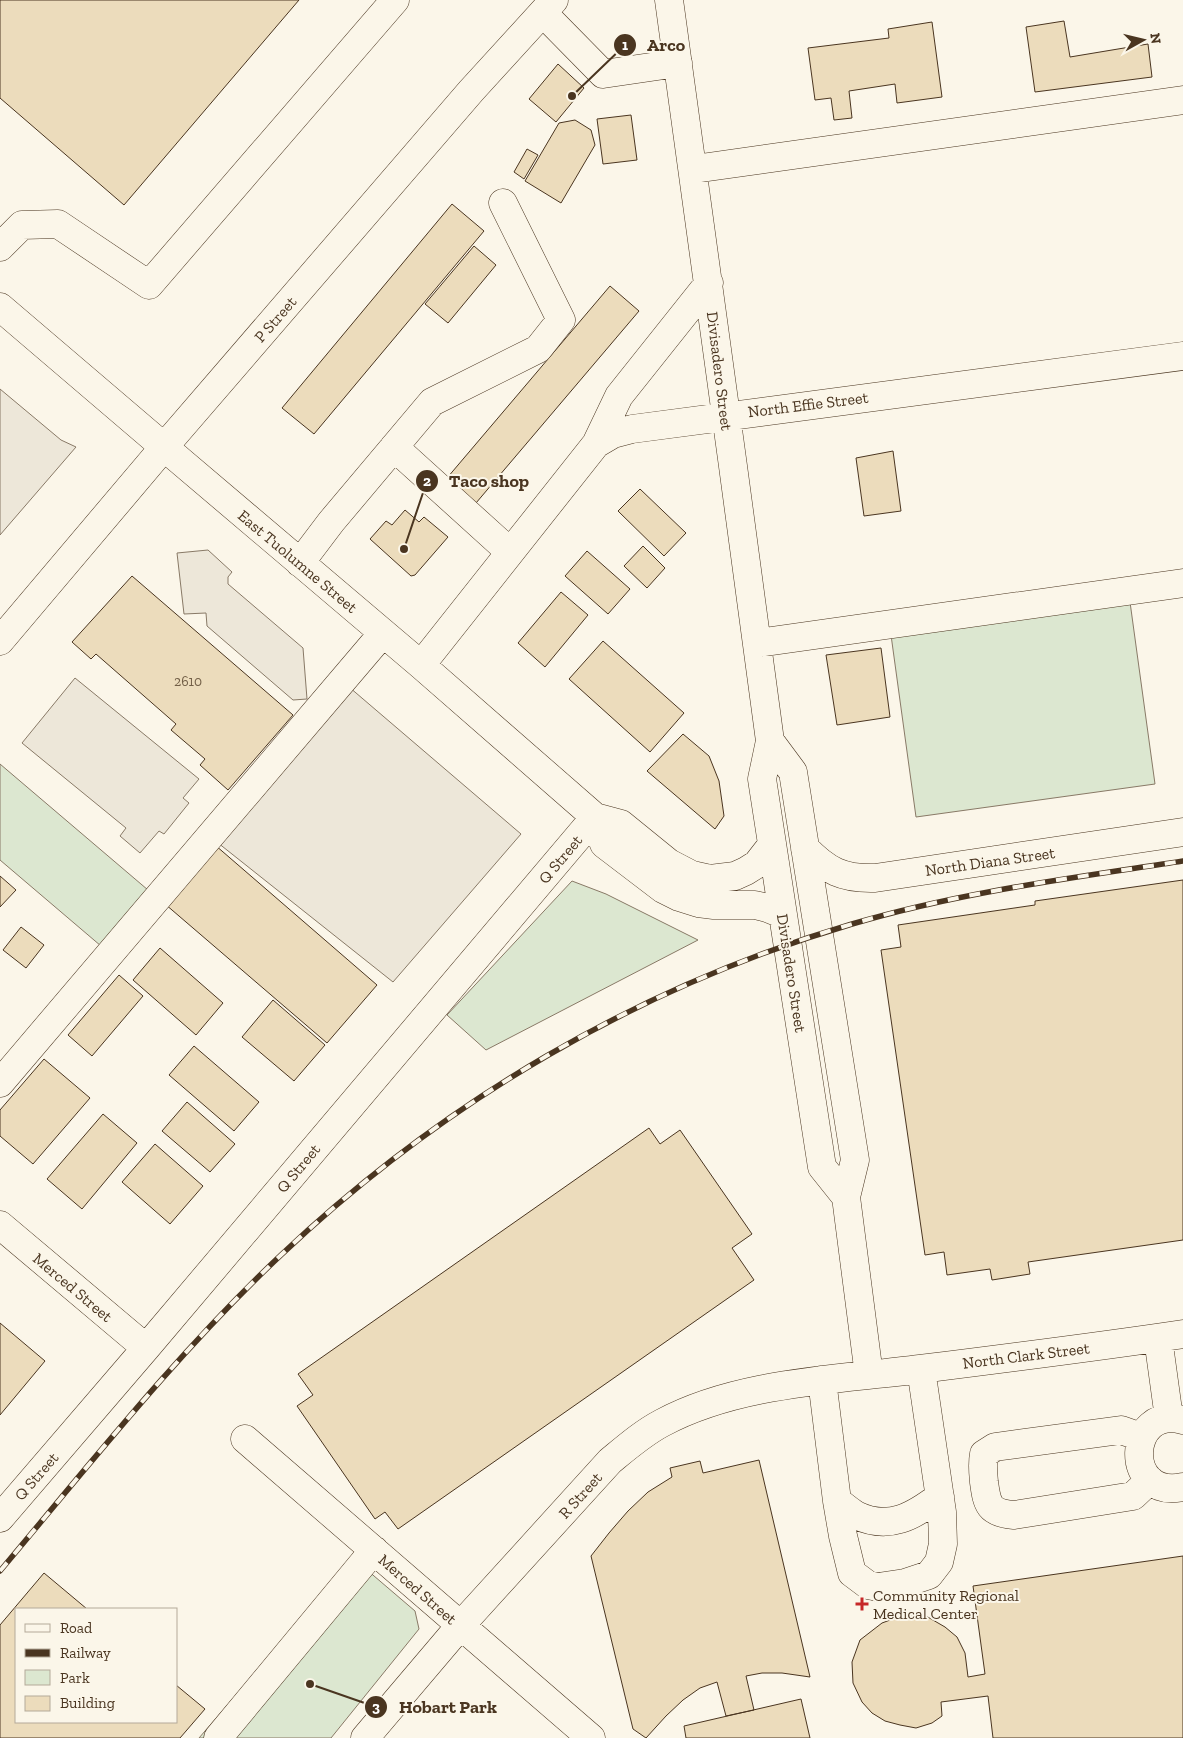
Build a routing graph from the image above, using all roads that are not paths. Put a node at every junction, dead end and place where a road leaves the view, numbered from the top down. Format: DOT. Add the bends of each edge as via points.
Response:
graph roads {
  1 [pos="395,0"];
  2 [pos="668,0"];
  3 [pos="548,6"];
  4 [pos="678,63"];
  5 [pos="1183,100"];
  6 [pos="694,169"];
  7 [pos="503,203"];
  8 [pos="0,246"];
  9 [pos="709,284"];
  10 [pos="0,307"];
  11 [pos="1183,356"];
  12 [pos="725,415"];
  13 [pos="596,444"];
  14 [pos="164,447"];
  15 [pos="394,448"];
  16 [pos="510,552"];
  17 [pos="300,562"];
  18 [pos="1183,583"];
  19 [pos="383,633"];
  20 [pos="0,641"];
  21 [pos="757,643"];
  22 [pos="421,665"];
  23 [pos="770,741"];
  24 [pos="595,817"];
  25 [pos="1183,832"];
  26 [pos="771,846"];
  27 [pos="806,848"];
  28 [pos="782,914"];
  29 [pos="0,1082"];
  30 [pos="846,1197"];
  31 [pos="0,1225"];
  32 [pos="1171,1336"];
  33 [pos="146,1348"];
  34 [pos="921,1369"];
  35 [pos="869,1375"];
  36 [pos="822,1380"];
  37 [pos="1176,1419"];
  38 [pos="1141,1437"];
  39 [pos="245,1439"];
  40 [pos="1150,1480"];
  41 [pos="1183,1487"];
  42 [pos="940,1496"];
  43 [pos="837,1501"];
  44 [pos="0,1518"];
  45 [pos="374,1550"];
  46 [pos="460,1626"];
  47 [pos="218,1738"];
  48 [pos="366,1738"];
  49 [pos="591,1738"];
  1 -- 8 [label="street" via="149,285 58,224 22,225"];
  2 -- 4 [label="street, Divisadero Street"];
  3 -- 4 [label="street" via="603,74"];
  3 -- 14 [label="street, P Street"];
  4 -- 6 [label="street, Divisadero Street"];
  5 -- 6 [label="street"];
  6 -- 9 [label="street, Divisadero Street"];
  7 -- 15 [label="street" via="561,320 538,349 432,402"];
  9 -- 12 [label="street, Divisadero Street"];
  9 -- 13 [label="street" via="619,396"];
  10 -- 14 [label="street, East Tuolumne Street"];
  11 -- 12 [label="street, North Effie Street"];
  12 -- 13 [label="street, North Effie Street" via="632,429 613,434"];
  12 -- 21 [label="street, Divisadero Street"];
  13 -- 16 [label="street, North Effie Street"];
  14 -- 17 [label="street, East Tuolumne Street"];
  14 -- 20 [label="street, P Street"];
  15 -- 16 [label="street"];
  15 -- 17 [label="street"];
  16 -- 22 [label="street, North Effie Street"];
  17 -- 19 [label="street, East Tuolumne Street"];
  18 -- 21 [label="street"];
  19 -- 22 [label="street, East Tuolumne Street"];
  19 -- 29 [label="street"];
  21 -- 23 [label="street, Divisadero Street"];
  22 -- 24 [label="street, East Tuolumne Street"];
  23 -- 26 [label="street, Divisadero Street" via="762,779"];
  23 -- 27 [label="street, Divisadero Street" via="793,772"];
  24 -- 26 [label="street, East Tuolumne Street" via="621,824 668,863 692,875 710,879 746,871 757,864"];
  24 -- 28 [label="street" via="604,844 662,889 698,903 755,905"];
  24 -- 33 [label="street, Q Street"];
  25 -- 27 [label="street, North Diana Street" via="875,878 844,876 830,870"];
  26 -- 28 [label="street, Divisadero Street"];
  27 -- 30 [label="street, Divisadero Street" via="855,1160"];
  28 -- 30 [label="street, Divisadero Street" via="822,1167"];
  30 -- 35 [label="street, Divisadero Street"];
  31 -- 33 [label="street, Merced Street"];
  32 -- 34 [label="street, North Clark Street"];
  32 -- 37 [label="street"];
  33 -- 44 [label="street, Q Street"];
  34 -- 35 [label="street, North Clark Street"];
  34 -- 42 [label="street"];
  35 -- 36 [label="street, R Street"];
  36 -- 43 [label="street"];
  36 -- 46 [label="street, R Street" via="752,1392 700,1406 662,1423 635,1440 610,1461"];
  37 -- 38 [label="street" via="1158,1421"];
  38 -- 40 [label="street" via="1138,1460"];
  38 -- 40 [label="street" via="1121,1430 995,1447 984,1454 982,1463 987,1501 993,1510 1014,1515 1134,1496"];
  39 -- 45 [label="street, Merced Street"];
  40 -- 41 [label="street" via="1171,1489"];
  42 -- 43 [label="street" via="920,1512 890,1521 856,1514"];
  42 -- 43 [label="street" via="943,1544 939,1562 929,1575 906,1583 878,1587 868,1585 852,1573"];
  45 -- 46 [label="street, Merced Street"];
  45 -- 47 [label="street"];
  46 -- 48 [label="street, R Street"];
  46 -- 49 [label="street, Merced Street"];
}
